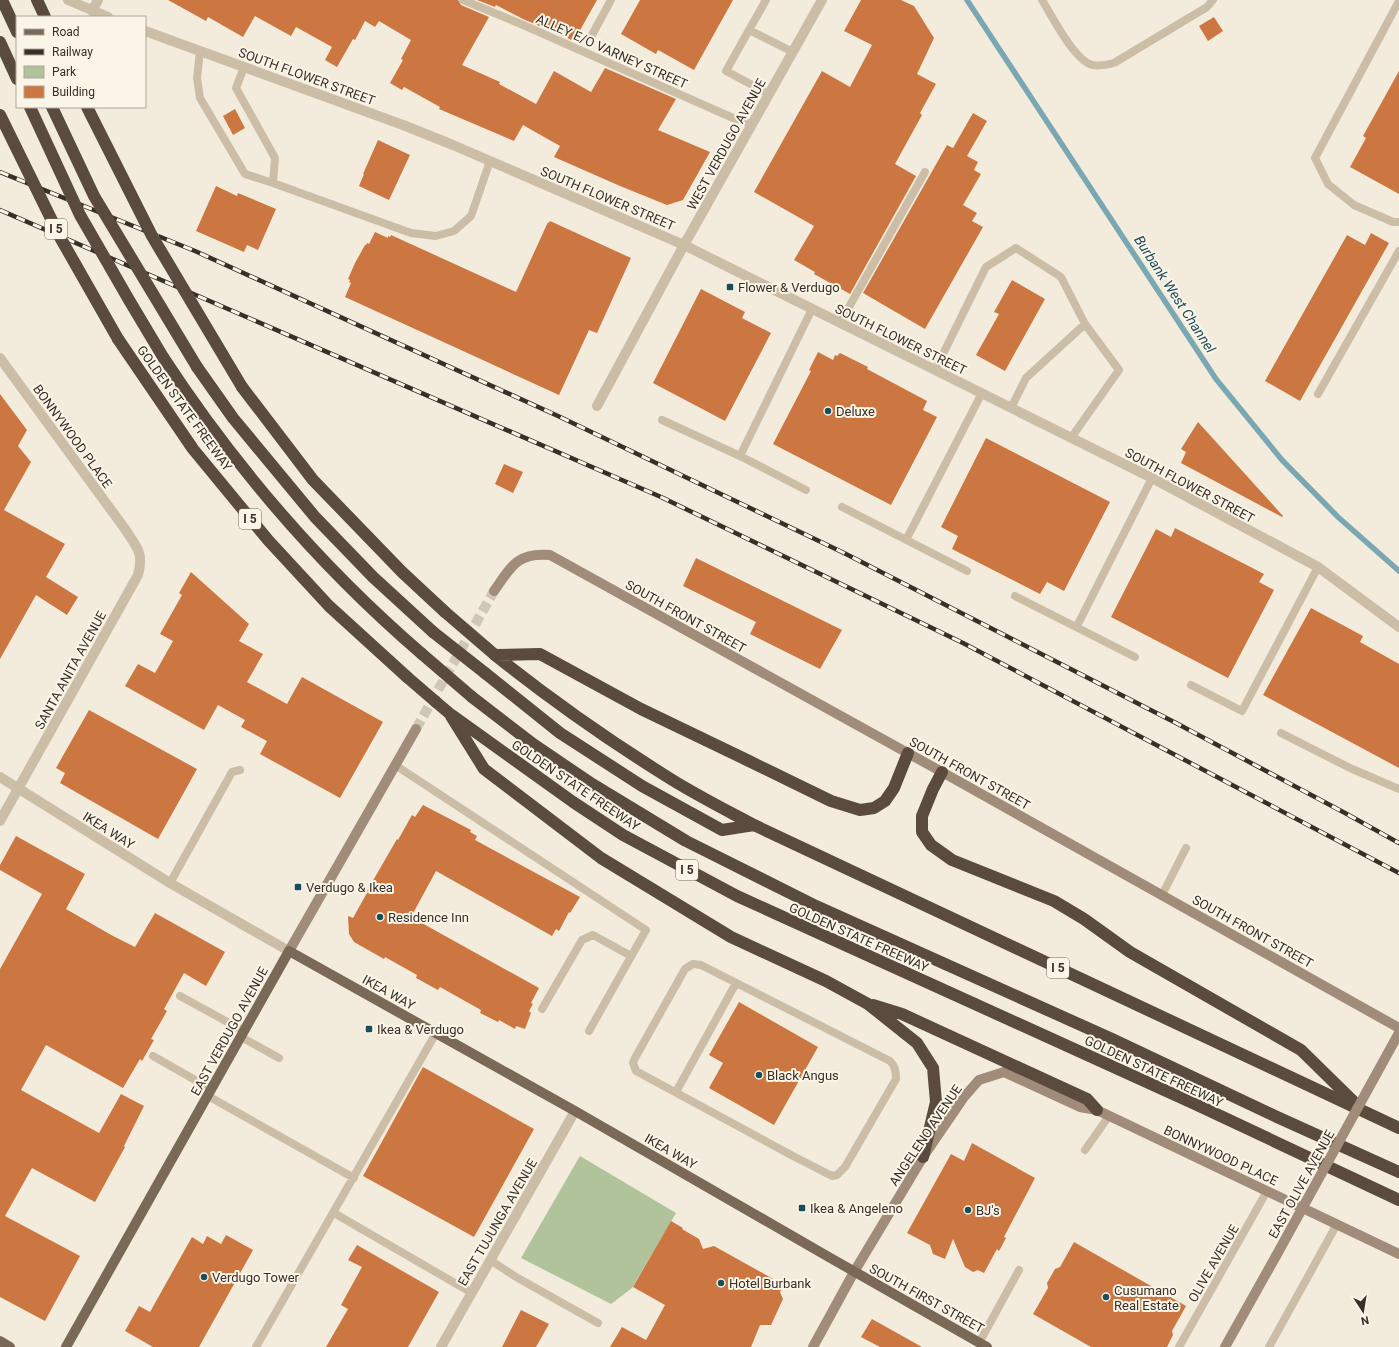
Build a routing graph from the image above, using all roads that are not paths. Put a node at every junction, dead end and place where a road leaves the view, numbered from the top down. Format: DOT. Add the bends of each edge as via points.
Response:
graph roads {
  1 [pos="2,0"];
  2 [pos="37,0"];
  3 [pos="68,0"];
  4 [pos="98,0"];
  5 [pos="463,0"];
  6 [pos="611,0"];
  7 [pos="766,0"];
  8 [pos="822,0"];
  9 [pos="1042,0"];
  10 [pos="1213,0"];
  11 [pos="1399,0"];
  12 [pos="92,11"];
  13 [pos="44,16"];
  14 [pos="105,16"];
  15 [pos="16,30"];
  16 [pos="749,30"];
  17 [pos="146,31"];
  18 [pos="592,35"];
  19 [pos="0,42"];
  20 [pos="200,51"];
  21 [pos="793,52"];
  22 [pos="244,67"];
  23 [pos="16,77"];
  24 [pos="769,94"];
  25 [pos="30,108"];
  26 [pos="52,108"];
  27 [pos="88,108"];
  28 [pos="0,115"];
  29 [pos="752,124"];
  30 [pos="490,161"];
  31 [pos="925,172"];
  32 [pos="273,183"];
  33 [pos="1399,222"];
  34 [pos="684,244"];
  35 [pos="1399,251"];
  36 [pos="812,309"];
  37 [pos="840,323"];
  38 [pos="1085,324"];
  39 [pos="0,358"];
  40 [pos="935,370"];
  41 [pos="982,393"];
  42 [pos="1318,394"];
  43 [pos="596,406"];
  44 [pos="1011,408"];
  45 [pos="662,420"];
  46 [pos="1072,438"];
  47 [pos="740,456"];
  48 [pos="1152,478"];
  49 [pos="806,490"];
  50 [pos="842,507"];
  51 [pos="125,529"];
  52 [pos="906,540"];
  53 [pos="1318,567"];
  54 [pos="967,571"];
  55 [pos="494,591"];
  56 [pos="1015,596"];
  57 [pos="1077,626"];
  58 [pos="1399,627"];
  59 [pos="495,655"];
  60 [pos="1135,657"];
  61 [pos="1191,685"];
  62 [pos="454,719"];
  63 [pos="416,729"];
  64 [pos="1281,733"];
  65 [pos="908,754"];
  66 [pos="395,765"];
  67 [pos="240,770"];
  68 [pos="942,772"];
  69 [pos="0,777"];
  70 [pos="19,789"];
  71 [pos="1399,789"];
  72 [pos="0,821"];
  73 [pos="754,825"];
  74 [pos="1186,848"];
  75 [pos="170,883"];
  76 [pos="1162,895"];
  77 [pos="289,951"];
  78 [pos="631,956"];
  79 [pos="736,983"];
  80 [pos="180,996"];
  81 [pos="868,1004"];
  82 [pos="542,1009"];
  83 [pos="1399,1028"];
  84 [pos="588,1031"];
  85 [pos="436,1033"];
  86 [pos="1399,1033"];
  87 [pos="243,1034"];
  88 [pos="153,1056"];
  89 [pos="279,1058"];
  90 [pos="676,1092"];
  91 [pos="210,1093"];
  92 [pos="1097,1110"];
  93 [pos="575,1111"];
  94 [pos="1363,1111"];
  95 [pos="1109,1116"];
  96 [pos="1399,1128"];
  97 [pos="1085,1150"];
  98 [pos="924,1157"];
  99 [pos="1399,1172"];
  100 [pos="354,1178"];
  101 [pos="1268,1191"];
  102 [pos="1399,1200"];
  103 [pos="334,1213"];
  104 [pos="1336,1224"];
  105 [pos="1399,1254"];
  106 [pos="490,1260"];
  107 [pos="1019,1270"];
  108 [pos="854,1272"];
  109 [pos="472,1293"];
  110 [pos="598,1323"];
  111 [pos="0,1341"];
  112 [pos="983,1345"];
  113 [pos="10,1347"];
  114 [pos="66,1347"];
  115 [pos="256,1347"];
  116 [pos="441,1347"];
  117 [pos="813,1347"];
  118 [pos="1179,1347"];
  119 [pos="1225,1347"];
  120 [pos="1268,1347"];
  1 -- 15 [label="highway"];
  2 -- 13 [label="highway"];
  3 -- 12 [label="street"];
  4 -- 12 [label="street"];
  5 -- 29 [label="lane, ALLEY E/O VARNEY STREET"];
  6 -- 18 [label="lane"];
  7 -- 16 [label="lane"];
  8 -- 21 [label="street, WEST VERDUGO AVENUE"];
  9 -- 10 [label="lane" via="1081,59 1091,64 1104,65 1114,63 1207,7"];
  11 -- 33 [label="lane" via="1314,158 1328,184 1354,205 1393,222"];
  12 -- 14 [label="street"];
  16 -- 21 [label="lane"];
  16 -- 24 [label="lane" via="726,71"];
  17 -- 20 [label="street, SOUTH FLOWER STREET"];
  19 -- 23 [label="highway"];
  20 -- 22 [label="street, SOUTH FLOWER STREET"];
  20 -- 32 [label="lane" via="197,78 200,98 245,174"];
  21 -- 24 [label="street, WEST VERDUGO AVENUE"];
  22 -- 30 [label="street, SOUTH FLOWER STREET" via="403,125"];
  22 -- 32 [label="lane" via="236,88 275,158"];
  24 -- 29 [label="street, WEST VERDUGO AVENUE"];
  25 -- 99 [label="highway, bridge" via="80,215 128,300 192,402 249,476 312,548 386,623 472,697 533,744 579,775 686,841 816,906"];
  26 -- 73 [label="highway, bridge" via="94,196 197,368 233,418 315,517 373,577 433,632 560,733 642,786 722,830"];
  27 -- 59 [label="highway, I 5, bridge" via="152,236 242,387 313,480 402,572"];
  28 -- 62 [label="highway, GOLDEN STATE FREEWAY / I 5, bridge" via="61,239 118,339 193,449 268,540 329,606"];
  29 -- 34 [label="street, WEST VERDUGO AVENUE"];
  30 -- 32 [label="lane" via="471,216 454,231 436,236 411,232"];
  30 -- 34 [label="street, SOUTH FLOWER STREET"];
  31 -- 37 [label="lane"];
  34 -- 36 [label="street, SOUTH FLOWER STREET"];
  34 -- 43 [label="street, WEST VERDUGO AVENUE"];
  35 -- 42 [label="lane"];
  36 -- 37 [label="street, SOUTH FLOWER STREET"];
  36 -- 47 [label="lane"];
  37 -- 40 [label="street, SOUTH FLOWER STREET"];
  38 -- 40 [label="lane" via="1061,277 1016,248 986,267"];
  38 -- 44 [label="lane" via="1026,378"];
  38 -- 46 [label="lane" via="1119,370"];
  39 -- 51 [label="street, BONNYWOOD PLACE"];
  40 -- 41 [label="street, SOUTH FLOWER STREET"];
  41 -- 44 [label="street, SOUTH FLOWER STREET"];
  41 -- 52 [label="lane"];
  44 -- 46 [label="street, SOUTH FLOWER STREET"];
  45 -- 47 [label="lane"];
  46 -- 48 [label="street, SOUTH FLOWER STREET"];
  47 -- 49 [label="lane"];
  48 -- 53 [label="street, SOUTH FLOWER STREET"];
  48 -- 57 [label="lane"];
  50 -- 52 [label="lane"];
  51 -- 70 [label="street, SANTA ANITA AVENUE" via="141,556 138,575"];
  52 -- 54 [label="lane"];
  53 -- 58 [label="street, SOUTH FLOWER STREET"];
  53 -- 61 [label="lane" via="1242,711"];
  55 -- 65 [label="main road, SOUTH FRONT STREET" via="513,564 538,554 550,555"];
  56 -- 57 [label="lane"];
  57 -- 60 [label="lane"];
  59 -- 65 [label="highway" via="540,654 720,748 831,801 860,810 874,808 885,801 894,788"];
  59 -- 73 [label="highway, I 5" via="531,684 667,777"];
  62 -- 81 [label="highway" via="484,769 601,858 731,937 826,981"];
  62 -- 102 [label="highway, GOLDEN STATE FREEWAY / I 5" via="622,835 737,896 1195,1104"];
  63 -- 66 [label="main road, EAST VERDUGO AVENUE"];
  64 -- 71 [label="lane" via="1350,768"];
  65 -- 68 [label="main road, SOUTH FRONT STREET"];
  66 -- 77 [label="main road, EAST VERDUGO AVENUE"];
  66 -- 78 [label="lane" via="646,930"];
  67 -- 75 [label="lane" via="232,772"];
  68 -- 76 [label="main road, SOUTH FRONT STREET"];
  68 -- 94 [label="highway" via="922,816 922,832 931,845 952,860 1054,901 1130,952 1300,1050"];
  69 -- 70 [label="street, IKEA WAY"];
  70 -- 72 [label="street, SANTA ANITA AVENUE"];
  70 -- 75 [label="street, IKEA WAY"];
  73 -- 94 [label="highway, I 5"];
  74 -- 76 [label="lane"];
  75 -- 77 [label="street, IKEA WAY"];
  76 -- 83 [label="main road, SOUTH FRONT STREET"];
  77 -- 85 [label="main road, IKEA WAY"];
  77 -- 87 [label="main road, EAST VERDUGO AVENUE"];
  78 -- 82 [label="lane" via="593,934 589,935 582,940"];
  78 -- 84 [label="lane"];
  79 -- 90 [label="lane"];
  79 -- 90 [label="lane" via="701,965 693,964 685,969 639,1052 633,1063 636,1070"];
  79 -- 90 [label="lane" via="890,1061 895,1068 896,1079 845,1167 837,1175 832,1176"];
  80 -- 87 [label="lane"];
  81 -- 92 [label="highway" via="902,1014 1066,1089 1087,1099"];
  81 -- 98 [label="highway" via="917,1043 933,1068 936,1102"];
  85 -- 93 [label="main road, IKEA WAY"];
  85 -- 100 [label="lane"];
  86 -- 119 [label="main road, EAST OLIVE AVENUE, bridge"];
  87 -- 89 [label="lane"];
  87 -- 91 [label="main road, EAST VERDUGO AVENUE"];
  88 -- 91 [label="lane"];
  91 -- 100 [label="lane"];
  91 -- 114 [label="main road, EAST VERDUGO AVENUE"];
  92 -- 95 [label="main road, BONNYWOOD PLACE"];
  92 -- 98 [label="main road, ANGELENO AVENUE" via="1080,1107 1004,1072 979,1080 964,1097"];
  93 -- 106 [label="street, EAST TUJUNGA AVENUE"];
  93 -- 108 [label="main road, IKEA WAY"];
  94 -- 96 [label="highway, I 5"];
  95 -- 97 [label="lane"];
  95 -- 101 [label="main road, BONNYWOOD PLACE"];
  98 -- 108 [label="main road, ANGELENO AVENUE"];
  100 -- 103 [label="lane"];
  101 -- 104 [label="main road, BONNYWOOD PLACE"];
  101 -- 118 [label="lane, OLIVE AVENUE"];
  103 -- 109 [label="lane"];
  103 -- 115 [label="lane"];
  104 -- 105 [label="main road, BONNYWOOD PLACE"];
  104 -- 120 [label="lane"];
  106 -- 109 [label="street, EAST TUJUNGA AVENUE"];
  106 -- 110 [label="lane"];
  107 -- 112 [label="lane"];
  108 -- 112 [label="main road, SOUTH FIRST STREET"];
  108 -- 117 [label="main road, ANGELENO AVENUE"];
  109 -- 116 [label="street, EAST TUJUNGA AVENUE"];
  111 -- 113 [label="main road"];
}
